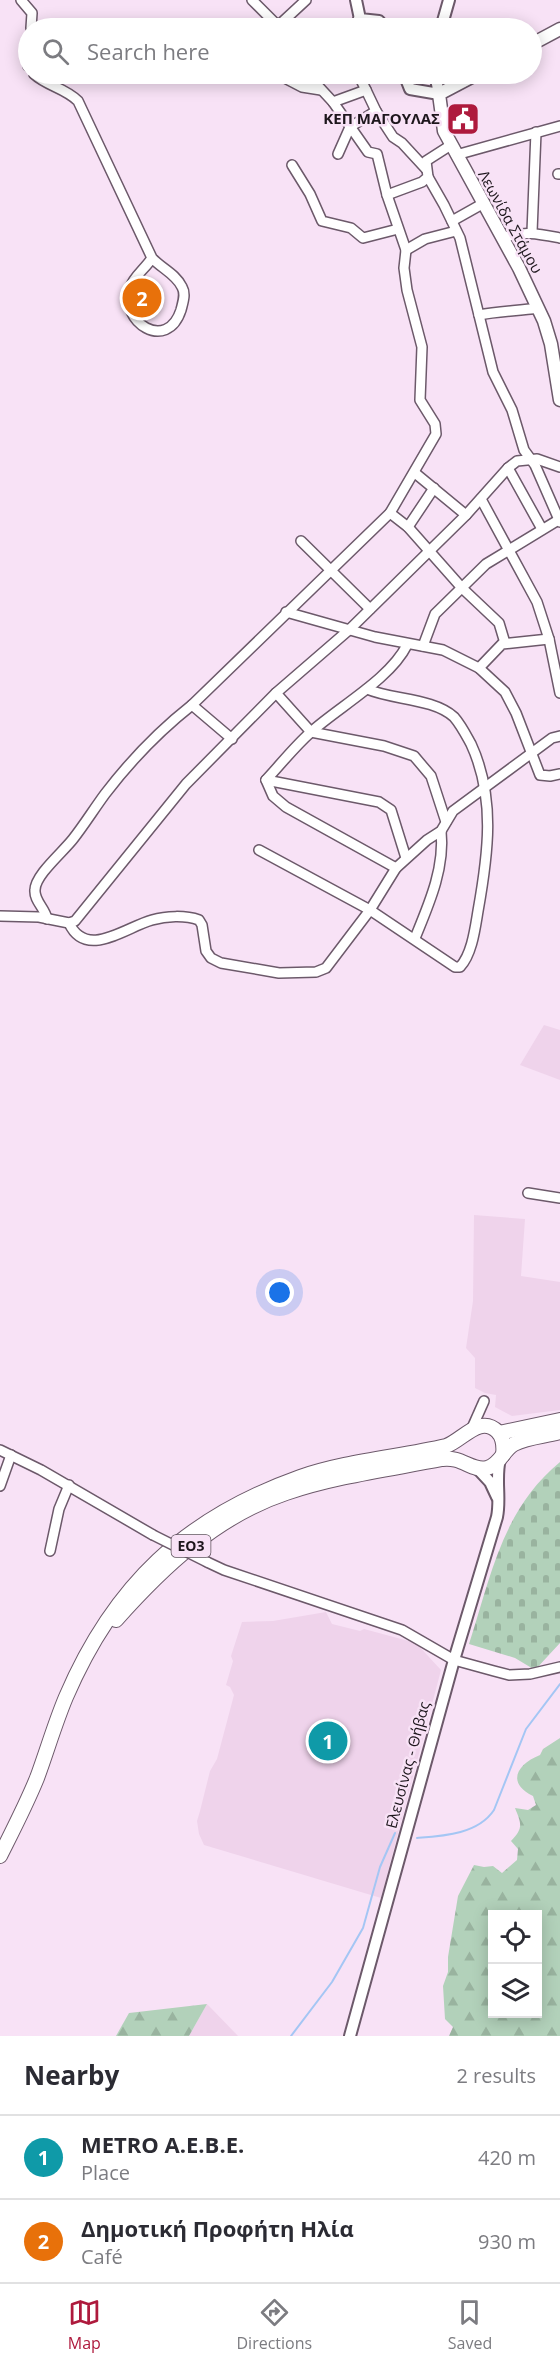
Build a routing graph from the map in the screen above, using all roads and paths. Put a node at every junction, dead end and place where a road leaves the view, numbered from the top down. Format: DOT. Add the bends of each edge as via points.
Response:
graph roads {
  1 [pos="21,0"];
  2 [pos="252,0"];
  3 [pos="306,0"];
  4 [pos="356,0"];
  5 [pos="449,0"];
  6 [pos="32,18"];
  7 [pos="270,18"];
  8 [pos="288,18"];
  9 [pos="359,18"];
  10 [pos="444,18"];
  11 [pos="560,29"];
  12 [pos="542,38"];
  13 [pos="51,84"];
  14 [pos="296,84"];
  15 [pos="316,84"];
  16 [pos="363,84"];
  17 [pos="408,84"];
  18 [pos="437,84"];
  19 [pos="458,84"];
  20 [pos="321,90"];
  21 [pos="366,90"];
  22 [pos="439,94"];
  23 [pos="333,102"];
  24 [pos="376,111"];
  25 [pos="560,126"];
  26 [pos="350,127"];
  27 [pos="536,132"];
  28 [pos="454,150"];
  29 [pos="338,154"];
  30 [pos="292,165"];
  31 [pos="427,173"];
  32 [pos="387,195"];
  33 [pos="484,202"];
  34 [pos="452,221"];
  35 [pos="399,229"];
  36 [pos="456,231"];
  37 [pos="532,232"];
  38 [pos="503,238"];
  39 [pos="560,238"];
  40 [pos="406,250"];
  41 [pos="152,258"];
  42 [pos="538,308"];
  43 [pos="479,315"];
  44 [pos="558,370"];
  45 [pos="560,400"];
  46 [pos="531,459"];
  47 [pos="560,467"];
  48 [pos="508,468"];
  49 [pos="415,473"];
  50 [pos="434,488"];
  51 [pos="481,499"];
  52 [pos="390,513"];
  53 [pos="466,515"];
  54 [pos="560,520"];
  55 [pos="408,527"];
  56 [pos="542,529"];
  57 [pos="301,541"];
  58 [pos="429,551"];
  59 [pos="509,551"];
  60 [pos="332,569"];
  61 [pos="462,588"];
  62 [pos="370,609"];
  63 [pos="286,612"];
  64 [pos="350,629"];
  65 [pos="549,639"];
  66 [pos="505,643"];
  67 [pos="407,645"];
  68 [pos="423,646"];
  69 [pos="557,665"];
  70 [pos="479,668"];
  71 [pos="367,690"];
  72 [pos="276,693"];
  73 [pos="560,693"];
  74 [pos="192,705"];
  75 [pos="311,732"];
  76 [pos="560,736"];
  77 [pos="232,739"];
  78 [pos="531,755"];
  79 [pos="560,774"];
  80 [pos="266,780"];
  81 [pos="486,789"];
  82 [pos="446,822"];
  83 [pos="441,831"];
  84 [pos="259,850"];
  85 [pos="406,858"];
  86 [pos="396,868"];
  87 [pos="370,910"];
  88 [pos="0,916"];
  89 [pos="47,919"];
  90 [pos="69,923"];
  91 [pos="415,938"];
  92 [pos="528,1193"];
  93 [pos="560,1198"];
  94 [pos="560,1420"];
  95 [pos="496,1431"];
  96 [pos="468,1432"];
  97 [pos="560,1432"];
  98 [pos="0,1450"];
  99 [pos="11,1455"];
  100 [pos="501,1457"];
  101 [pos="472,1465"];
  102 [pos="69,1485"];
  103 [pos="0,1486"];
  104 [pos="499,1503"];
  105 [pos="50,1551"];
  106 [pos="90,1651"];
  107 [pos="454,1660"];
  108 [pos="560,1667"];
  109 [pos="0,1856"];
  110 [pos="350,2036"];
  1 -- 6 [label="street"];
  2 -- 7 [label="street"];
  3 -- 8 [label="street"];
  4 -- 9 [label="street"];
  5 -- 10 [label="street"];
  11 -- 12 [label="main road"];
  13 -- 41 [label="street" via="78,101"];
  14 -- 20 [label="street"];
  15 -- 20 [label="street"];
  16 -- 21 [label="street"];
  17 -- 22 [label="street" via="410,89"];
  18 -- 22 [label="street"];
  19 -- 22 [label="main road"];
  20 -- 23 [label="street"];
  21 -- 23 [label="street"];
  21 -- 24 [label="street"];
  22 -- 28 [label="main road, Λεωνίδα Στάμου" via="444,131"];
  23 -- 26 [label="street"];
  24 -- 26 [label="street"];
  24 -- 31 [label="street" via="393,137"];
  25 -- 27 [label="street"];
  26 -- 29 [label="street"];
  26 -- 32 [label="street" via="368,152 377,154"];
  27 -- 28 [label="street"];
  27 -- 37 [label="street"];
  28 -- 31 [label="street" via="426,162"];
  28 -- 33 [label="main road, Λεωνίδα Στάμου"];
  30 -- 35 [label="street" via="322,220 351,228 363,238"];
  31 -- 32 [label="street" via="422,182"];
  31 -- 34 [label="street"];
  32 -- 35 [label="street"];
  33 -- 34 [label="street"];
  33 -- 38 [label="main road, Λεωνίδα Στάμου"];
  34 -- 36 [label="street"];
  35 -- 40 [label="street"];
  36 -- 40 [label="street" via="425,239"];
  36 -- 43 [label="street"];
  37 -- 38 [label="street"];
  37 -- 39 [label="street"];
  38 -- 42 [label="main road, Λεωνίδα Στάμου"];
  40 -- 49 [label="street" via="407,290 422,347 420,400 437,430"];
  41 -- 41 [label="street" via="130,287 128,301 140,324 161,332 170,329 178,318 184,293 178,281"];
  42 -- 43 [label="street"];
  42 -- 44 [label="main road, Λεωνίδα Στάμου"];
  43 -- 46 [label="street" via="493,372"];
  44 -- 45 [label="main road, Λεωνίδα Στάμου"];
  46 -- 47 [label="street"];
  46 -- 48 [label="street" via="517,461"];
  46 -- 54 [label="street"];
  48 -- 51 [label="street"];
  48 -- 56 [label="street"];
  49 -- 50 [label="street"];
  49 -- 52 [label="street"];
  50 -- 53 [label="street"];
  50 -- 55 [label="street"];
  51 -- 53 [label="street"];
  51 -- 59 [label="street"];
  52 -- 55 [label="street"];
  52 -- 60 [label="street"];
  53 -- 58 [label="street"];
  54 -- 56 [label="street"];
  55 -- 58 [label="street"];
  56 -- 59 [label="street"];
  57 -- 60 [label="street"];
  58 -- 61 [label="street"];
  58 -- 62 [label="street"];
  59 -- 61 [label="street" via="486,564"];
  59 -- 65 [label="street" via="537,602"];
  60 -- 62 [label="street"];
  60 -- 63 [label="street"];
  61 -- 66 [label="street" via="499,623"];
  61 -- 68 [label="street" via="435,614"];
  62 -- 64 [label="street"];
  63 -- 64 [label="street"];
  63 -- 74 [label="street"];
  64 -- 67 [label="street"];
  64 -- 72 [label="street"];
  65 -- 66 [label="street"];
  65 -- 69 [label="street"];
  66 -- 70 [label="street"];
  67 -- 68 [label="street"];
  67 -- 71 [label="street"];
  68 -- 70 [label="street" via="444,650"];
  69 -- 73 [label="street"];
  70 -- 78 [label="street" via="505,692"];
  71 -- 75 [label="street"];
  71 -- 81 [label="street" via="437,708 454,718 476,755"];
  72 -- 75 [label="street"];
  72 -- 77 [label="street"];
  74 -- 77 [label="street"];
  74 -- 89 [label="street" via="161,730 130,764 74,838 41,874 34,890"];
  75 -- 80 [label="street"];
  75 -- 82 [label="street" via="414,756 431,776"];
  76 -- 78 [label="street"];
  77 -- 90 [label="street" via="186,784 82,914"];
  78 -- 79 [label="street" via="540,775"];
  78 -- 81 [label="street"];
  80 -- 85 [label="street" via="379,801 391,810"];
  80 -- 86 [label="street" via="273,796 286,807"];
  81 -- 82 [label="street" via="453,812"];
  81 -- 91 [label="street" via="489,817 485,870 466,961 455,967"];
  82 -- 83 [label="street"];
  83 -- 85 [label="street"];
  83 -- 91 [label="street" via="439,871"];
  84 -- 87 [label="street"];
  85 -- 86 [label="street"];
  86 -- 87 [label="street"];
  87 -- 90 [label="street" via="326,968 303,974 221,963 211,958 202,925 191,917 154,919 88,941 78,937"];
  87 -- 91 [label="street"];
  88 -- 89 [label="street"];
  89 -- 90 [label="street"];
  92 -- 93 [label="street"];
  94 -- 95 [label="main road, ΕΟ3"];
  95 -- 96 [label="main road, ΕΟ3" via="483,1426"];
  95 -- 96 [label="street" via="486,1415 484,1401"];
  95 -- 100 [label="main road" via="504,1443"];
  96 -- 101 [label="main road" via="461,1450"];
  96 -- 106 [label="main road, ΕΟ3" via="446,1446 300,1477 223,1512 178,1541 140,1576 116,1606"];
  97 -- 100 [label="main road, ΕΟ3" via="517,1442"];
  98 -- 99 [label="street"];
  99 -- 102 [label="street"];
  99 -- 103 [label="street"];
  100 -- 101 [label="main road, ΕΟ3" via="492,1467"];
  100 -- 104 [label="street, Ελευσίνας - Θήβας"];
  101 -- 104 [label="street" via="490,1482"];
  101 -- 106 [label="main road, ΕΟ3" via="448,1458 337,1480 287,1493 251,1508 172,1562"];
  102 -- 105 [label="street"];
  102 -- 107 [label="street, bridge" via="153,1535 224,1570 402,1630"];
  104 -- 107 [label="street, Ελευσίνας - Θήβας"];
  106 -- 109 [label="main road, ΕΟ3" via="65,1699 32,1790"];
  107 -- 108 [label="street" via="510,1674"];
  107 -- 110 [label="street, Ελευσίνας - Θήβας"];
}
